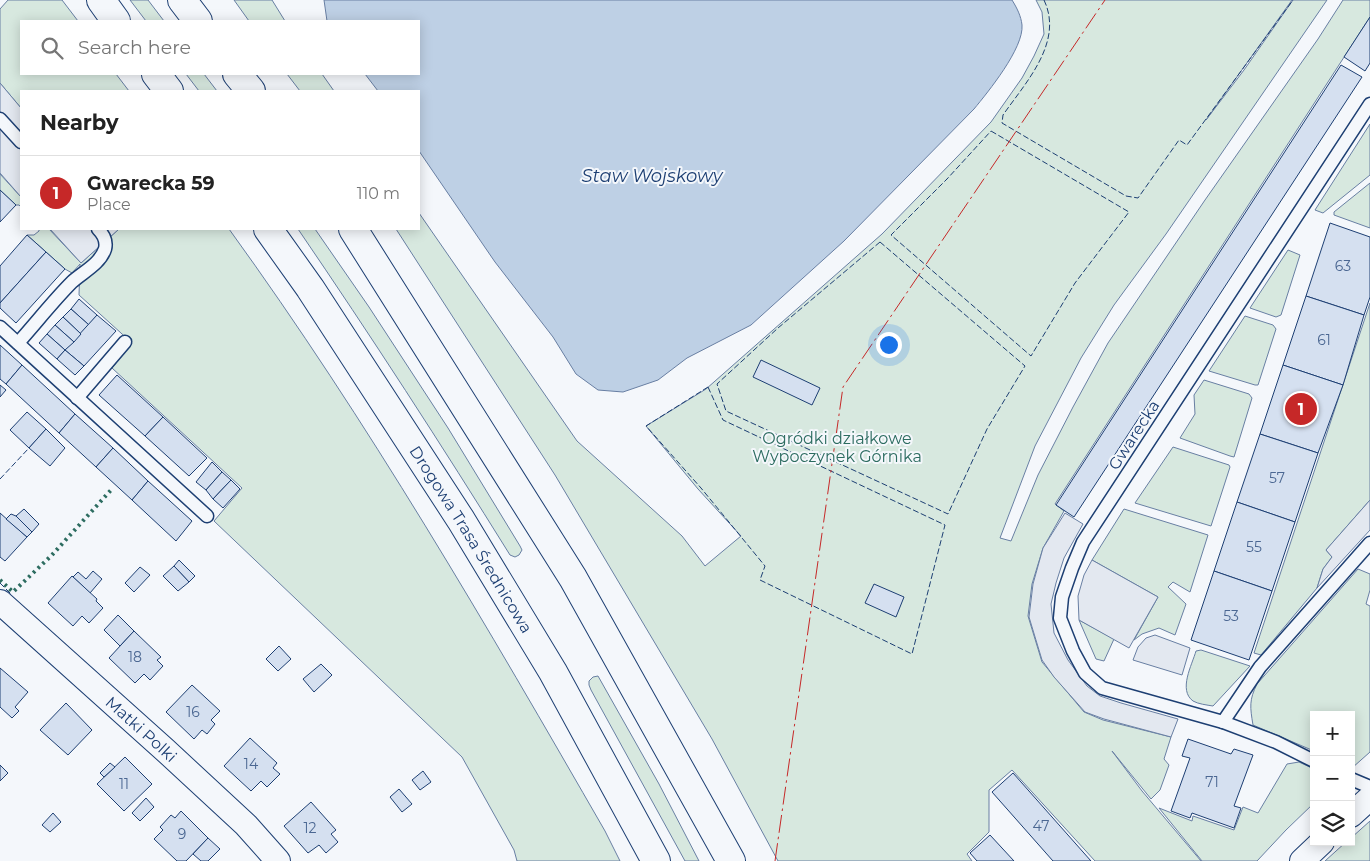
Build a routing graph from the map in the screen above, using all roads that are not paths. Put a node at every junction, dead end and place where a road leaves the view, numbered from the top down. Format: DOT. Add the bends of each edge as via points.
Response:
graph roads {
  1 [pos="101,0"];
  2 [pos="182,0"];
  3 [pos="115,20"];
  4 [pos="197,20"];
  5 [pos="157,75"];
  6 [pos="239,75"];
  7 [pos="168,90"];
  8 [pos="249,90"];
  9 [pos="1370,104"];
  10 [pos="0,118"];
  11 [pos="20,141"];
  12 [pos="99,230"];
  13 [pos="269,230"];
  14 [pos="354,230"];
  15 [pos="0,327"];
  16 [pos="125,342"];
  17 [pos="18,343"];
  18 [pos="77,398"];
  19 [pos="207,516"];
  20 [pos="1370,543"];
  21 [pos="1,605"];
  22 [pos="1223,722"];
  23 [pos="1310,759"];
  24 [pos="1355,781"];
  25 [pos="1370,787"];
  26 [pos="1370,798"];
  27 [pos="1355,811"];
  28 [pos="1318,846"];
  29 [pos="278,861"];
  30 [pos="656,861"];
  31 [pos="731,861"];
  32 [pos="1302,861"];
  1 -- 3 [label="main road"];
  2 -- 4 [label="main road"];
  5 -- 7 [label="main road"];
  6 -- 8 [label="main road"];
  9 -- 22 [label="lane, Gwarecka" via="1083,542 1062,597 1060,618 1073,651 1085,674 1102,688"];
  10 -- 11 [label="lane"];
  12 -- 17 [label="lane" via="105,236 106,247 102,256 74,281"];
  13 -- 30 [label="main road, Drogowa Trasa Średnicowa" via="461,520 553,672"];
  14 -- 31 [label="main road" via="573,578"];
  15 -- 17 [label="lane"];
  16 -- 18 [label="lane"];
  17 -- 18 [label="lane"];
  18 -- 19 [label="lane"];
  20 -- 22 [label="lane" via="1260,667"];
  21 -- 29 [label="street, Matki Polki" via="158,743 239,818"];
  22 -- 23 [label="lane, Gwarecka"];
  24 -- 25 [label="lane"];
  26 -- 27 [label="street"];
  28 -- 32 [label="street"];
}
